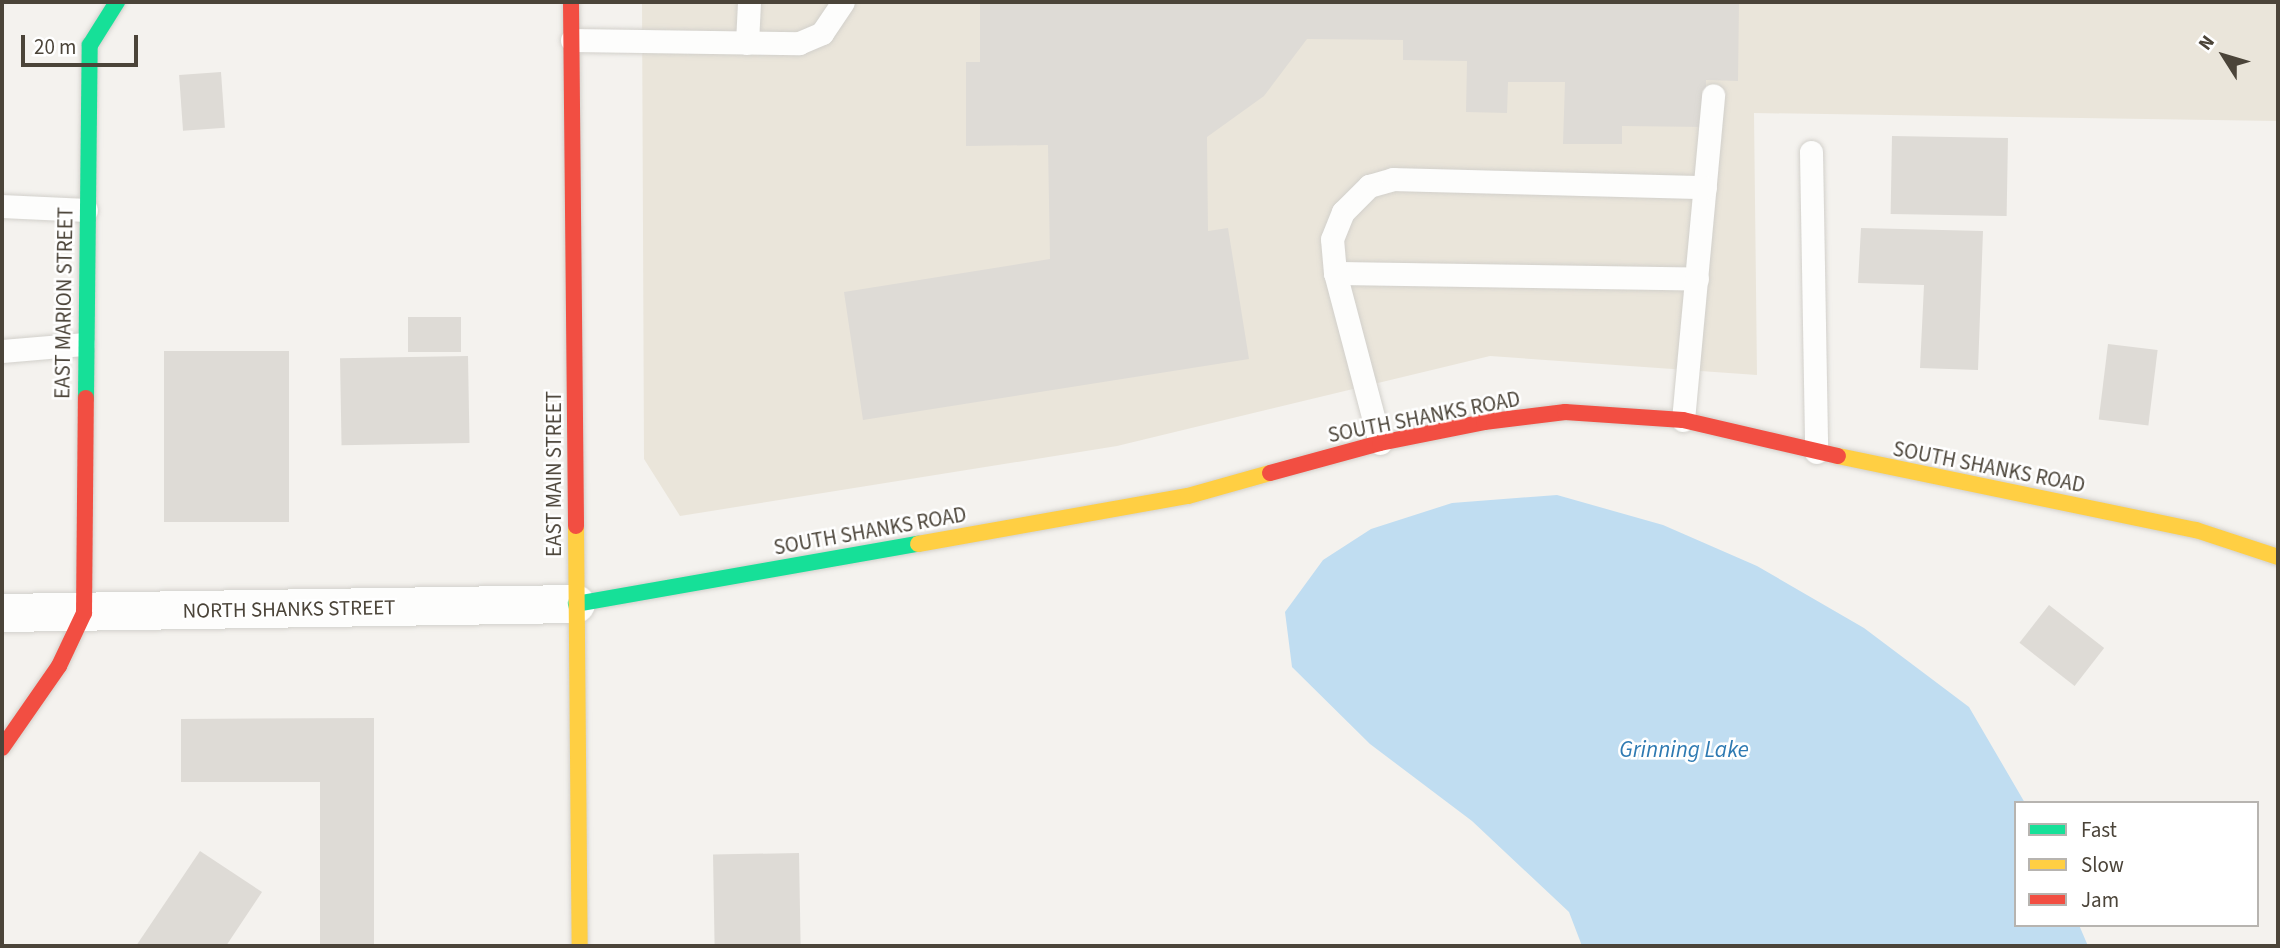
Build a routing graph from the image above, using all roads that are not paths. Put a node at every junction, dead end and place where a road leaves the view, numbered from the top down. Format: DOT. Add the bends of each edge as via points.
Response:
graph roads {
  1 [pos="571,2"];
  2 [pos="749,2"];
  3 [pos="843,2"];
  4 [pos="111,3"];
  5 [pos="572,40"];
  6 [pos="747,43"];
  7 [pos="1713,95"];
  8 [pos="1811,152"];
  9 [pos="1705,187"];
  10 [pos="2,206"];
  11 [pos="86,210"];
  12 [pos="1335,274"];
  13 [pos="1696,279"];
  14 [pos="83,344"];
  15 [pos="2,351"];
  16 [pos="1683,420"];
  17 [pos="1380,443"];
  18 [pos="1816,453"];
  19 [pos="2278,558"];
  20 [pos="576,604"];
  21 [pos="84,612"];
  22 [pos="2,613"];
  23 [pos="2,748"];
  24 [pos="580,946"];
  1 -- 5 [label="street, EAST MAIN STREET"];
  2 -- 6 [label="lane"];
  3 -- 6 [label="lane" via="822,33 799,43"];
  4 -- 11 [label="street, EAST MARION STREET" via="90,45"];
  5 -- 6 [label="lane"];
  5 -- 20 [label="street, EAST MAIN STREET"];
  7 -- 9 [label="lane"];
  8 -- 18 [label="lane"];
  9 -- 12 [label="lane" via="1393,178 1369,186 1342,212 1332,239"];
  9 -- 13 [label="lane"];
  10 -- 11 [label="lane"];
  11 -- 14 [label="street, EAST MARION STREET"];
  12 -- 13 [label="lane"];
  12 -- 17 [label="lane"];
  13 -- 16 [label="lane"];
  14 -- 15 [label="lane"];
  14 -- 21 [label="street, EAST MARION STREET"];
  16 -- 17 [label="street, SOUTH SHANKS ROAD" via="1565,412 1484,422"];
  16 -- 18 [label="street, SOUTH SHANKS ROAD"];
  17 -- 20 [label="street, SOUTH SHANKS ROAD" via="1188,496"];
  18 -- 19 [label="street, SOUTH SHANKS ROAD" via="2196,530"];
  20 -- 21 [label="street, NORTH SHANKS STREET"];
  20 -- 24 [label="street, EAST MAIN STREET"];
  21 -- 22 [label="street, NORTH SHANKS STREET"];
  21 -- 23 [label="street" via="59,666"];
}
